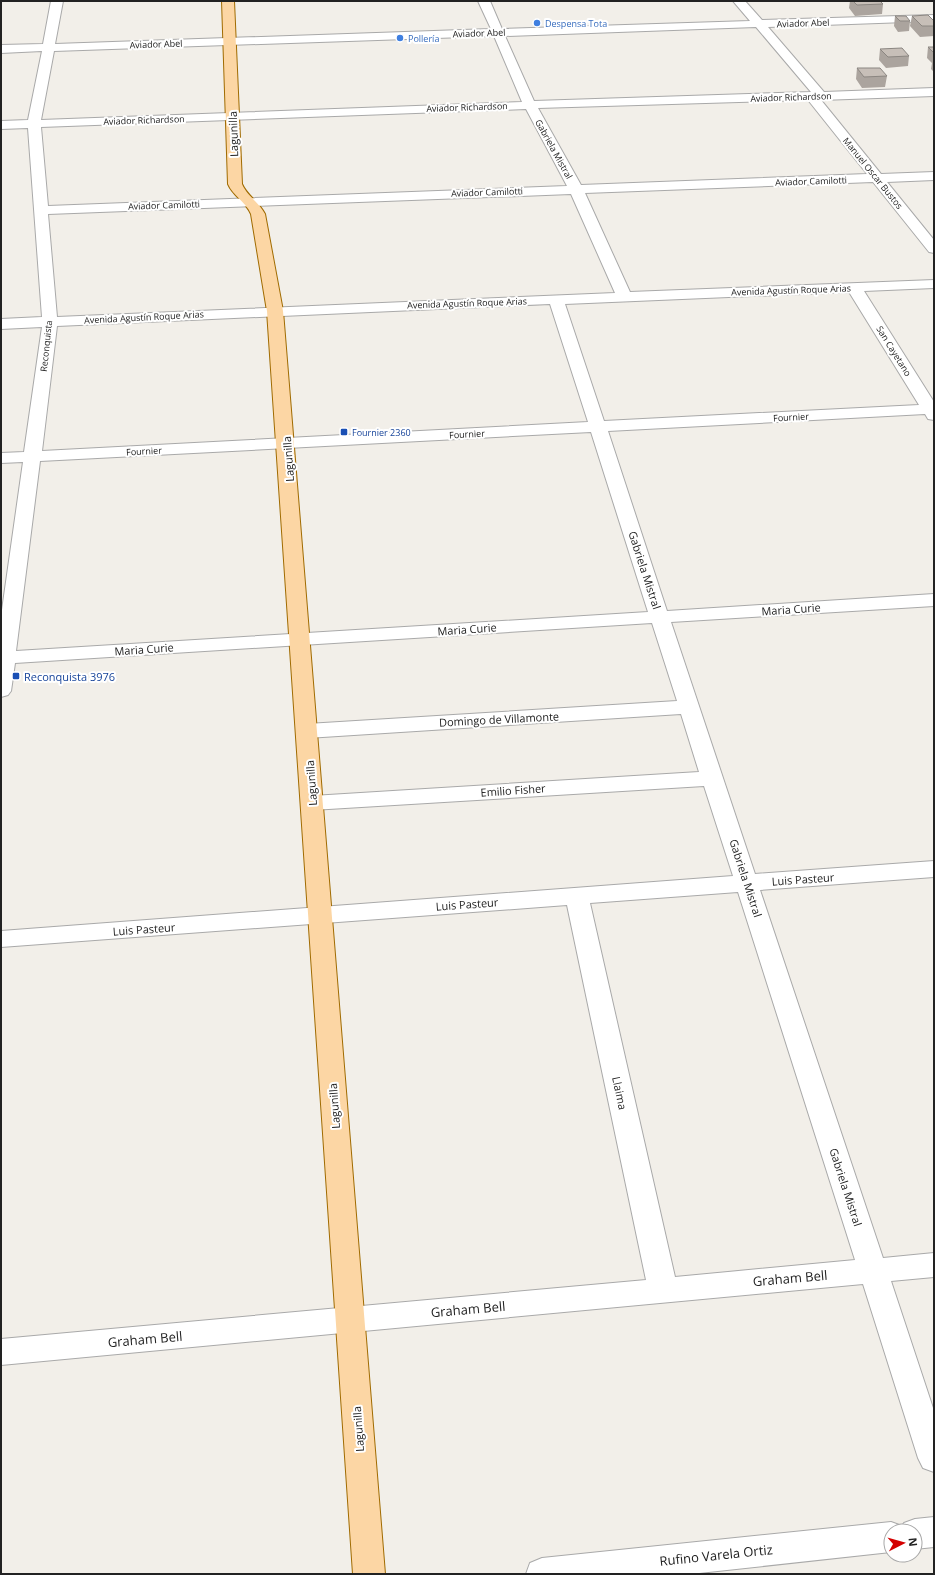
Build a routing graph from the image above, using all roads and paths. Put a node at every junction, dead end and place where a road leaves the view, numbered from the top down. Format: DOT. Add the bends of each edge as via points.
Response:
graph roads {
  1 [pos="57,1"];
  2 [pos="228,1"];
  3 [pos="484,1"];
  4 [pos="739,1"];
  5 [pos="934,18"];
  6 [pos="758,24"];
  7 [pos="497,33"];
  8 [pos="229,42"];
  9 [pos="48,47"];
  10 [pos="1,49"];
  11 [pos="934,92"];
  12 [pos="817,97"];
  13 [pos="530,105"];
  14 [pos="232,116"];
  15 [pos="34,124"];
  16 [pos="1,125"];
  17 [pos="934,176"];
  18 [pos="879,179"];
  19 [pos="576,189"];
  20 [pos="248,202"];
  21 [pos="41,210"];
  22 [pos="934,249"];
  23 [pos="934,284"];
  24 [pos="854,288"];
  25 [pos="625,297"];
  26 [pos="556,299"];
  27 [pos="275,311"];
  28 [pos="50,322"];
  29 [pos="1,324"];
  30 [pos="933,411"];
  31 [pos="598,427"];
  32 [pos="286,443"];
  33 [pos="33,457"];
  34 [pos="1,458"];
  35 [pos="934,600"];
  36 [pos="660,617"];
  37 [pos="301,639"];
  38 [pos="3,658"];
  39 [pos="1,691"];
  40 [pos="690,708"];
  41 [pos="307,730"];
  42 [pos="713,778"];
  43 [pos="312,803"];
  44 [pos="934,869"];
  45 [pos="747,883"];
  46 [pos="577,896"];
  47 [pos="321,915"];
  48 [pos="1,939"];
  49 [pos="934,1265"];
  50 [pos="873,1270"];
  51 [pos="663,1290"];
  52 [pos="350,1320"];
  53 [pos="1,1352"];
  54 [pos="934,1458"];
  55 [pos="934,1532"];
  56 [pos="923,1533"];
  57 [pos="883,1538"];
  58 [pos="368,1574"];
  59 [pos="542,1574"];
  1 -- 9 [label="street, Reconquista"];
  2 -- 8 [label="main road, Lagunilla"];
  3 -- 7 [label="street, Gabriela Mistral"];
  4 -- 6 [label="street, Manuel Oscar Bustos"];
  5 -- 6 [label="street, Aviador Abel"];
  6 -- 7 [label="street, Aviador Abel"];
  6 -- 12 [label="street, Manuel Oscar Bustos"];
  7 -- 8 [label="street, Aviador Abel"];
  7 -- 13 [label="street, Gabriela Mistral"];
  8 -- 9 [label="street, Aviador Abel"];
  8 -- 14 [label="main road, Lagunilla"];
  9 -- 10 [label="street, Aviador Abel"];
  9 -- 15 [label="street, Reconquista"];
  11 -- 12 [label="street, Aviador Richardson"];
  12 -- 13 [label="street, Aviador Richardson"];
  12 -- 18 [label="street, Manuel Oscar Bustos"];
  13 -- 14 [label="street, Aviador Richardson"];
  13 -- 19 [label="street, Gabriela Mistral"];
  14 -- 15 [label="street, Aviador Richardson"];
  14 -- 20 [label="main road, Lagunilla" via="235,184 238,192"];
  15 -- 16 [label="street, Aviador Richardson"];
  15 -- 21 [label="street, Reconquista"];
  17 -- 18 [label="street, Aviador Camilotti"];
  18 -- 19 [label="street, Aviador Camilotti"];
  18 -- 22 [label="street, Manuel Oscar Bustos"];
  19 -- 20 [label="street, Aviador Camilotti"];
  19 -- 25 [label="street, Gabriela Mistral"];
  20 -- 21 [label="street, Aviador Camilotti"];
  20 -- 27 [label="main road, Lagunilla" via="258,214"];
  21 -- 28 [label="street, Reconquista"];
  23 -- 24 [label="street, Avenida Agustín Roque Arias"];
  24 -- 25 [label="street, Avenida Agustín Roque Arias"];
  24 -- 30 [label="street, San Cayetano"];
  25 -- 26 [label="street, Avenida Agustín Roque Arias"];
  26 -- 27 [label="street, Avenida Agustín Roque Arias"];
  26 -- 31 [label="street, Gabriela Mistral"];
  27 -- 28 [label="street, Avenida Agustín Roque Arias"];
  27 -- 32 [label="main road, Lagunilla"];
  28 -- 29 [label="street, Avenida Agustín Roque Arias"];
  28 -- 33 [label="street, Reconquista"];
  30 -- 31 [label="street, Fournier"];
  31 -- 32 [label="street, Fournier"];
  31 -- 36 [label="street, Gabriela Mistral"];
  32 -- 33 [label="street, Fournier"];
  32 -- 37 [label="main road, Lagunilla"];
  33 -- 34 [label="street, Fournier"];
  33 -- 38 [label="street, Reconquista"];
  35 -- 36 [label="street, Maria Curie"];
  36 -- 37 [label="street, Maria Curie"];
  36 -- 40 [label="street, Gabriela Mistral"];
  37 -- 38 [label="street, Maria Curie"];
  37 -- 41 [label="main road, Lagunilla"];
  38 -- 39 [label="street, Reconquista"];
  40 -- 41 [label="street, Domingo de Villamonte"];
  40 -- 42 [label="street, Gabriela Mistral"];
  41 -- 43 [label="main road, Lagunilla"];
  42 -- 43 [label="street, Emilio Fisher"];
  42 -- 45 [label="street, Gabriela Mistral"];
  43 -- 47 [label="main road, Lagunilla"];
  44 -- 45 [label="street, Luis Pasteur"];
  45 -- 46 [label="street, Luis Pasteur"];
  45 -- 50 [label="street, Gabriela Mistral"];
  46 -- 47 [label="street, Luis Pasteur"];
  46 -- 51 [label="street, Llaima"];
  47 -- 48 [label="street, Luis Pasteur"];
  47 -- 52 [label="main road, Lagunilla"];
  49 -- 50 [label="street, Graham Bell"];
  50 -- 51 [label="street, Graham Bell"];
  50 -- 54 [label="street, Gabriela Mistral"];
  51 -- 52 [label="street, Graham Bell"];
  52 -- 53 [label="street, Graham Bell"];
  52 -- 58 [label="main road, Lagunilla"];
  55 -- 56 [label="street"];
  57 -- 59 [label="street, Rufino Varela Ortiz"];
}
